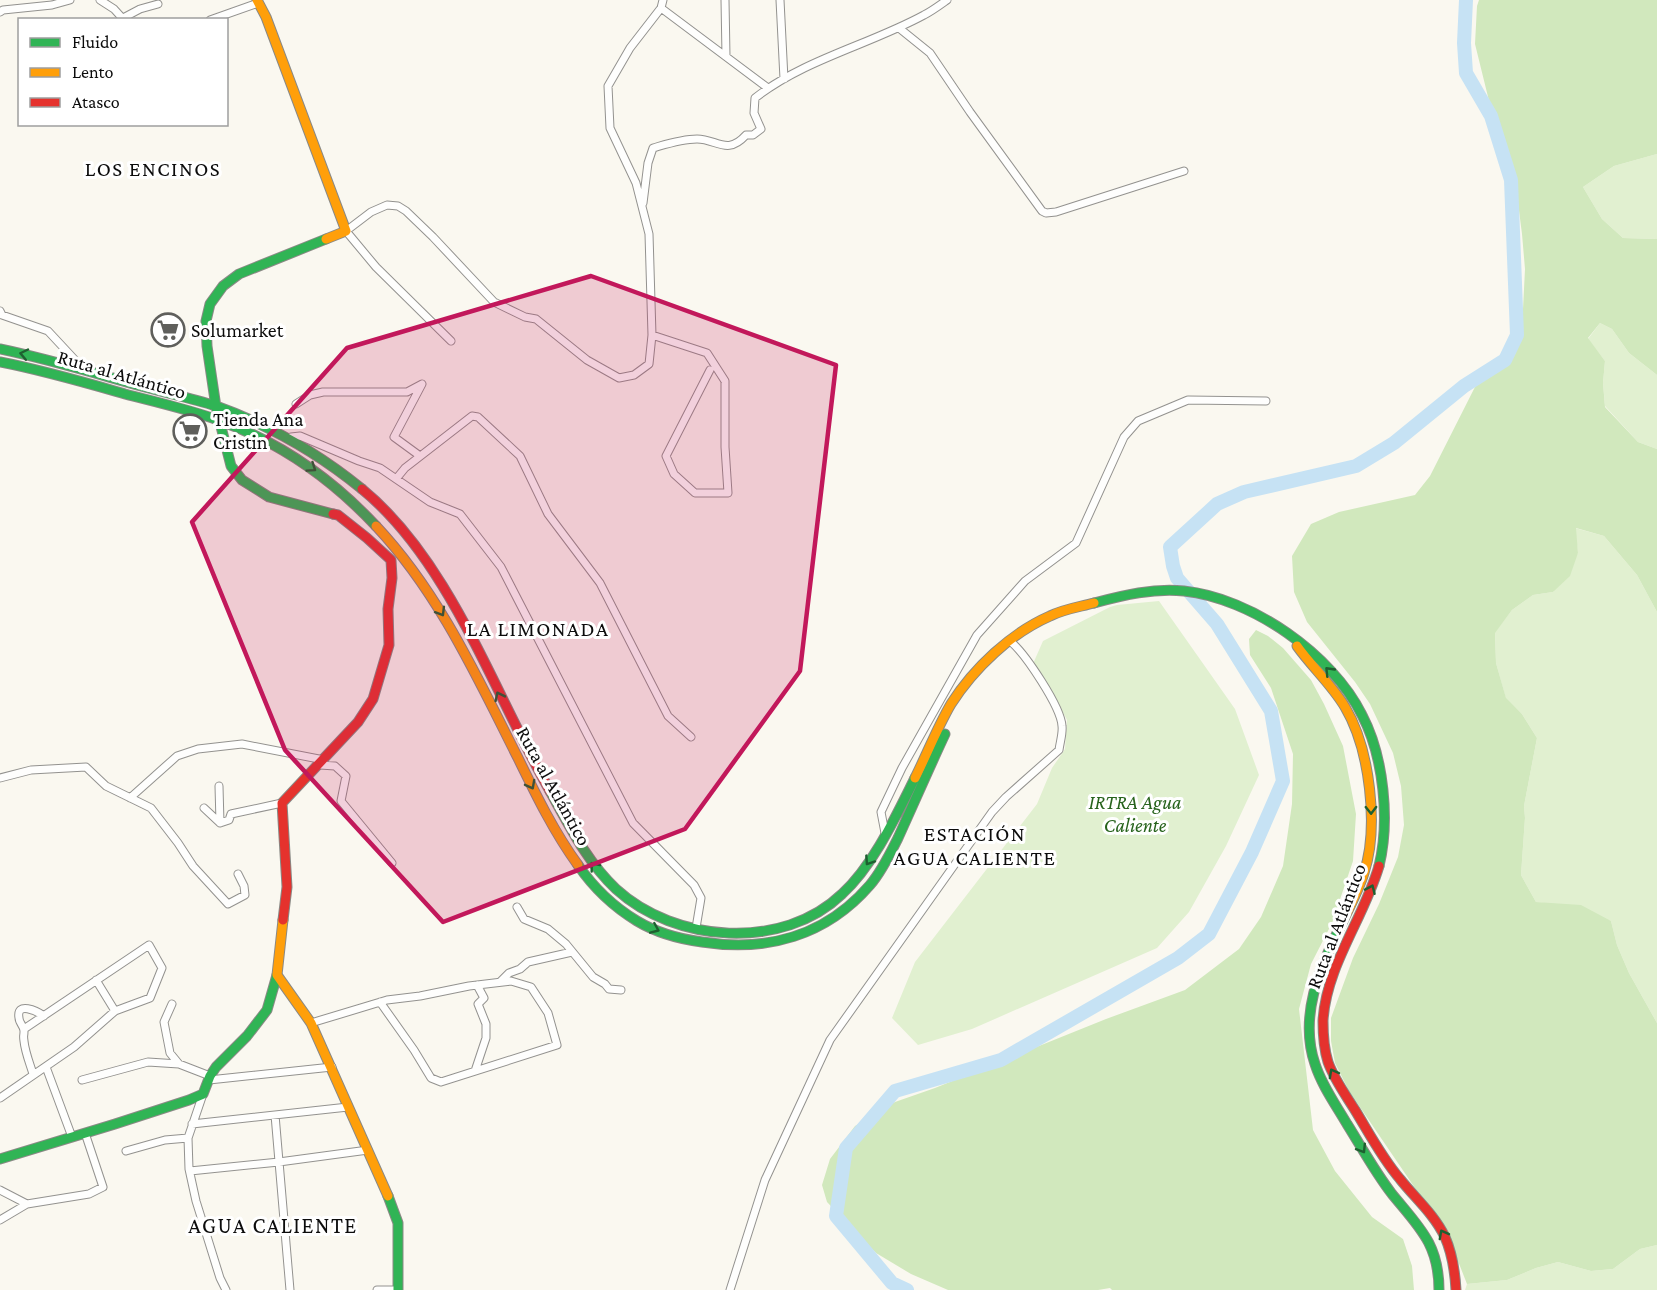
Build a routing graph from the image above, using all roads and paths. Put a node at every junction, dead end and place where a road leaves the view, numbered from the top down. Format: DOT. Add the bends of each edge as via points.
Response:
graph roads {
  1 [pos="70,0"];
  2 [pos="100,0"];
  3 [pos="725,0"];
  4 [pos="780,0"];
  5 [pos="947,0"];
  6 [pos="257,1"];
  7 [pos="158,4"];
  8 [pos="662,4"];
  9 [pos="0,12"];
  10 [pos="123,18"];
  11 [pos="126,18"];
  12 [pos="215,18"];
  13 [pos="899,28"];
  14 [pos="726,56"];
  15 [pos="784,79"];
  16 [pos="768,88"];
  17 [pos="1184,171"];
  18 [pos="642,209"];
  19 [pos="346,231"];
  20 [pos="0,311"];
  21 [pos="652,335"];
  22 [pos="451,341"];
  23 [pos="0,349"];
  24 [pos="0,362"];
  25 [pos="80,369"];
  26 [pos="710,370"];
  27 [pos="1266,401"];
  28 [pos="296,404"];
  29 [pos="216,407"];
  30 [pos="220,420"];
  31 [pos="287,437"];
  32 [pos="420,456"];
  33 [pos="396,479"];
  34 [pos="1292,638"];
  35 [pos="1013,643"];
  36 [pos="691,736"];
  37 [pos="322,762"];
  38 [pos="0,778"];
  39 [pos="219,786"];
  40 [pos="130,798"];
  41 [pos="282,803"];
  42 [pos="204,808"];
  43 [pos="220,823"];
  44 [pos="885,833"];
  45 [pos="392,863"];
  46 [pos="238,874"];
  47 [pos="517,907"];
  48 [pos="696,928"];
  49 [pos="572,952"];
  50 [pos="277,975"];
  51 [pos="96,980"];
  52 [pos="500,982"];
  53 [pos="477,985"];
  54 [pos="621,990"];
  55 [pos="380,1002"];
  56 [pos="172,1004"];
  57 [pos="115,1011"];
  58 [pos="44,1016"];
  59 [pos="311,1023"];
  60 [pos="24,1029"];
  61 [pos="179,1064"];
  62 [pos="46,1067"];
  63 [pos="332,1067"];
  64 [pos="475,1071"];
  65 [pos="33,1074"];
  66 [pos="209,1078"];
  67 [pos="82,1080"];
  68 [pos="203,1094"];
  69 [pos="0,1098"];
  70 [pos="348,1107"];
  71 [pos="275,1115"];
  72 [pos="192,1124"];
  73 [pos="85,1133"];
  74 [pos="72,1137"];
  75 [pos="188,1138"];
  76 [pos="126,1150"];
  77 [pos="368,1150"];
  78 [pos="0,1159"];
  79 [pos="279,1162"];
  80 [pos="190,1171"];
  81 [pos="0,1190"];
  82 [pos="27,1204"];
  83 [pos="0,1220"];
  84 [pos="226,1290"];
  85 [pos="290,1290"];
  86 [pos="377,1290"];
  87 [pos="398,1290"];
  88 [pos="730,1290"];
  89 [pos="1439,1290"];
  90 [pos="1456,1290"];
  1 -- 9 [label="street"];
  2 -- 10 [label="street"];
  3 -- 14 [label="street"];
  4 -- 15 [label="street"];
  5 -- 13 [label="street"];
  6 -- 12 [label="street"];
  6 -- 19 [label="main road"];
  7 -- 11 [label="street"];
  8 -- 14 [label="street"];
  8 -- 18 [label="street" via="608,86 610,128 636,183"];
  13 -- 15 [label="street"];
  13 -- 17 [label="street" via="930,53 1042,212 1056,212"];
  14 -- 16 [label="street"];
  15 -- 16 [label="street"];
  16 -- 18 [label="street" via="755,98 754,113 761,129 740,142 724,146 699,139 653,148"];
  18 -- 21 [label="street" via="649,234"];
  19 -- 21 [label="street" via="371,212 387,205 398,206 494,302 536,319 587,360 619,378 634,375 649,364"];
  19 -- 22 [label="street" via="376,267"];
  19 -- 29 [label="main road" via="239,274 223,286 210,304 206,321"];
  20 -- 25 [label="street" via="48,331"];
  21 -- 26 [label="street" via="707,353 725,381 728,493 695,493 674,474 666,456"];
  25 -- 23 [label="main road, Ruta al Atlántico, one-way"];
  24 -- 30 [label="main road, Ruta al Atlántico"];
  25 -- 29 [label="main road, Ruta al Atlántico"];
  27 -- 44 [label="street" via="1188,399 1138,421 1124,437 1076,543 1025,581 977,635 881,812"];
  28 -- 32 [label="street" via="323,392 407,392 422,384 394,437"];
  29 -- 30 [label="main road"];
  29 -- 31 [label="main road, Ruta al Atlántico"];
  30 -- 35 [label="main road, Ruta al Atlántico, one-way" via="308,465 354,502 417,574 443,614 563,845 592,885 639,922 685,940 750,946 785,940 814,930 854,902 874,881 887,858 954,714 973,685"];
  30 -- 37 [label="main road" via="231,466 242,480 269,497 338,515 391,560 389,645 373,699"];
  31 -- 33 [label="street" via="300,436 380,468"];
  48 -- 31 [label="main road, Ruta al Atlántico, one-way" via="644,910 611,885 592,864 535,765 453,606 410,538 359,485"];
  32 -- 33 [label="street"];
  32 -- 36 [label="street" via="472,416 478,417 520,456 548,514 600,583 668,716"];
  33 -- 48 [label="street" via="460,514 501,567 633,824 694,885 701,898"];
  34 -- 35 [label="main road, Ruta al Atlántico" via="1274,624 1227,600 1176,590 1145,591 1055,613"];
  34 -- 89 [label="main road, Ruta al Atlántico, one-way" via="1350,717 1371,790 1369,849 1364,872 1321,969 1310,1007 1312,1051 1317,1072 1363,1150 1432,1247"];
  90 -- 34 [label="main road, Ruta al Atlántico, one-way" via="1449,1245 1435,1219 1395,1173 1328,1066 1323,1022 1326,999 1377,875 1384,848 1381,788 1371,736 1360,708 1332,673"];
  35 -- 44 [label="main road, Ruta al Atlántico" via="969,678"];
  35 -- 88 [label="street" via="1058,709 1063,727 1059,750 992,812 830,1040 765,1180"];
  37 -- 40 [label="street" via="242,744 198,749 177,756"];
  37 -- 41 [label="main road"];
  37 -- 45 [label="street" via="335,766 346,776 341,801"];
  38 -- 40 [label="street" via="31,770 86,767 106,786"];
  39 -- 43 [label="street"];
  40 -- 46 [label="street" via="151,808 193,866 228,904 245,895"];
  41 -- 43 [label="street" via="231,814 229,820"];
  41 -- 50 [label="main road" via="287,887"];
  42 -- 43 [label="street"];
  44 -- 48 [label="main road, Ruta al Atlántico, one-way" via="852,885 826,909 803,921 747,933"];
  47 -- 49 [label="street" via="524,919 548,929"];
  49 -- 52 [label="street" via="528,962"];
  49 -- 54 [label="street" via="593,977 609,989"];
  50 -- 59 [label="main road"];
  50 -- 66 [label="main road" via="267,1010"];
  51 -- 57 [label="street"];
  51 -- 57 [label="street" via="149,945 162,968 150,998"];
  51 -- 58 [label="street"];
  52 -- 53 [label="street"];
  52 -- 64 [label="street" via="531,987 548,1013 557,1045"];
  53 -- 55 [label="street"];
  53 -- 64 [label="street" via="484,998 477,1004 486,1024 486,1038"];
  55 -- 59 [label="street"];
  55 -- 64 [label="street" via="431,1078 441,1082"];
  56 -- 61 [label="street" via="164,1022 170,1053"];
  57 -- 62 [label="street"];
  58 -- 60 [label="street"];
  58 -- 60 [label="street" via="23,1008 18,1015"];
  59 -- 63 [label="main road"];
  60 -- 65 [label="street" via="23,1040"];
  61 -- 66 [label="street"];
  61 -- 67 [label="street" via="148,1062"];
  62 -- 65 [label="street"];
  62 -- 74 [label="street"];
  63 -- 66 [label="street"];
  63 -- 70 [label="main road"];
  65 -- 69 [label="street"];
  66 -- 68 [label="main road"];
  68 -- 72 [label="street"];
  68 -- 73 [label="main road"];
  70 -- 71 [label="street"];
  70 -- 77 [label="main road"];
  71 -- 72 [label="street"];
  71 -- 79 [label="street"];
  72 -- 75 [label="street"];
  73 -- 74 [label="main road"];
  73 -- 82 [label="street" via="103,1187 89,1194"];
  74 -- 78 [label="main road"];
  75 -- 76 [label="street"];
  75 -- 80 [label="street"];
  77 -- 79 [label="street"];
  77 -- 87 [label="main road" via="398,1223"];
  79 -- 80 [label="street"];
  79 -- 85 [label="street"];
  80 -- 84 [label="street"];
  81 -- 82 [label="street"];
  82 -- 83 [label="street"];
  86 -- 87 [label="street"];
}
